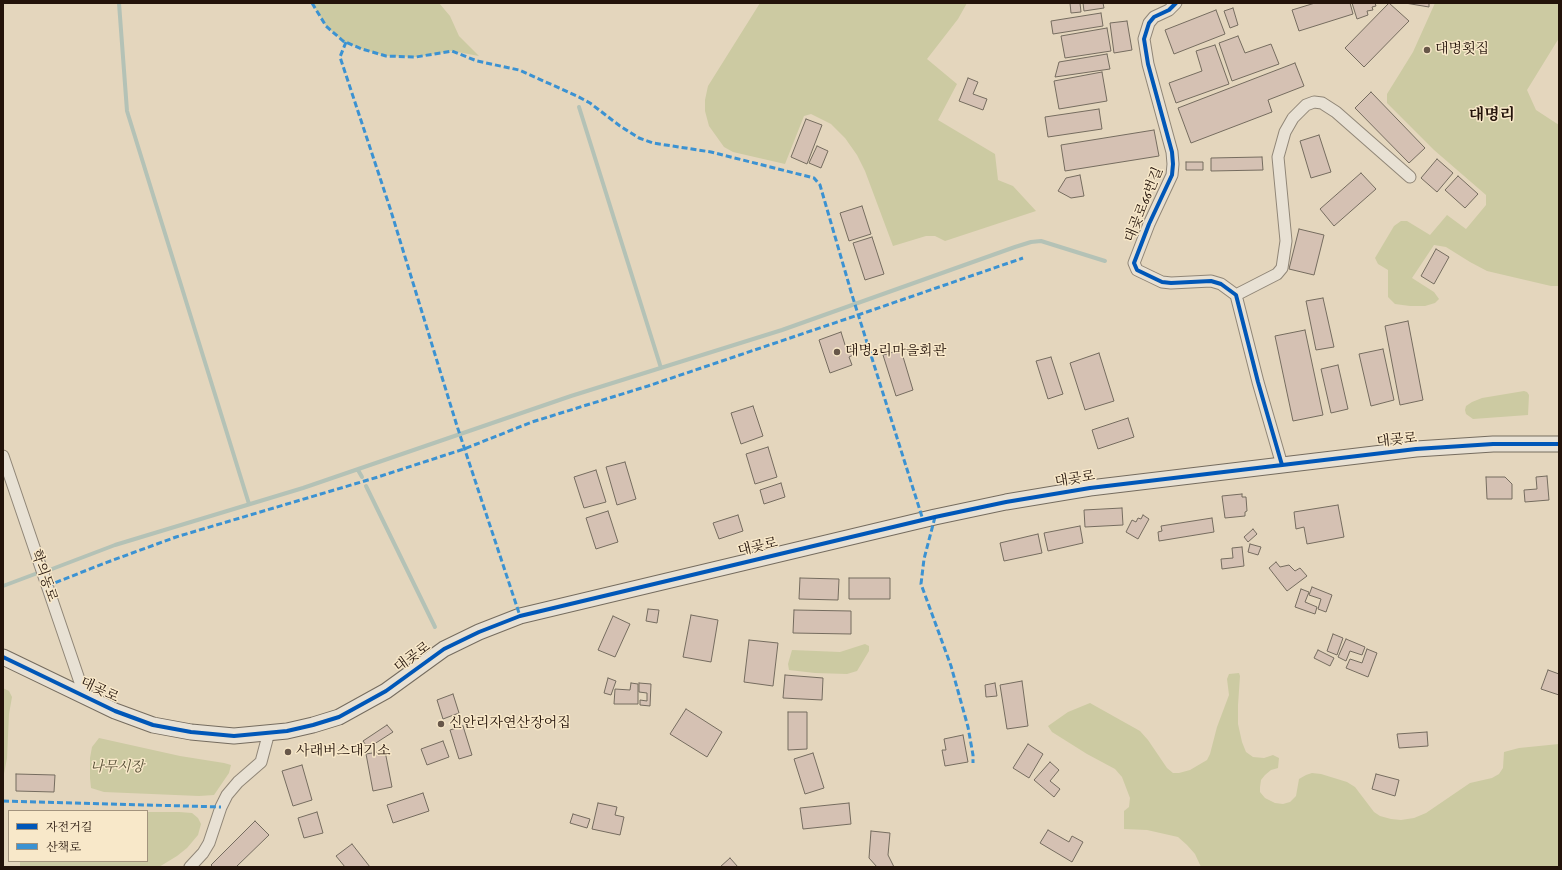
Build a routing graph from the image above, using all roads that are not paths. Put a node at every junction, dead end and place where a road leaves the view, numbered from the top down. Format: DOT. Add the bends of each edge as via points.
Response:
graph roads {
  1 [pos="1176,3"];
  2 [pos="1410,177"];
  3 [pos="1236,295"];
  4 [pos="1559,444"];
  5 [pos="3,456"];
  6 [pos="1282,465"];
  7 [pos="3,657"];
  8 [pos="85,697"];
  9 [pos="269,732"];
  10 [pos="190,867"];
  1 -- 3 [label="street, 대곶로66번길" via="1169,10 1154,17 1149,23 1144,39 1173,164 1172,175 1134,263 1137,270 1162,282 1211,281 1221,284"];
  2 -- 3 [label="street" via="1336,112 1322,103 1306,105 1293,118 1285,132 1278,157 1286,241 1282,268 1277,274"];
  3 -- 6 [label="street"];
  4 -- 6 [label="street, 대곶로" via="1492,444 1416,449"];
  5 -- 8 [label="street, 학의동로"];
  6 -- 9 [label="street, 대곶로" via="1090,488 1006,502 520,616 444,649 386,691 339,716 313,725"];
  7 -- 8 [label="street, 대곶로"];
  8 -- 9 [label="street, 대곶로" via="146,722 191,732 234,736"];
  9 -- 10 [label="street" via="260,762 227,795 209,843"];
}
